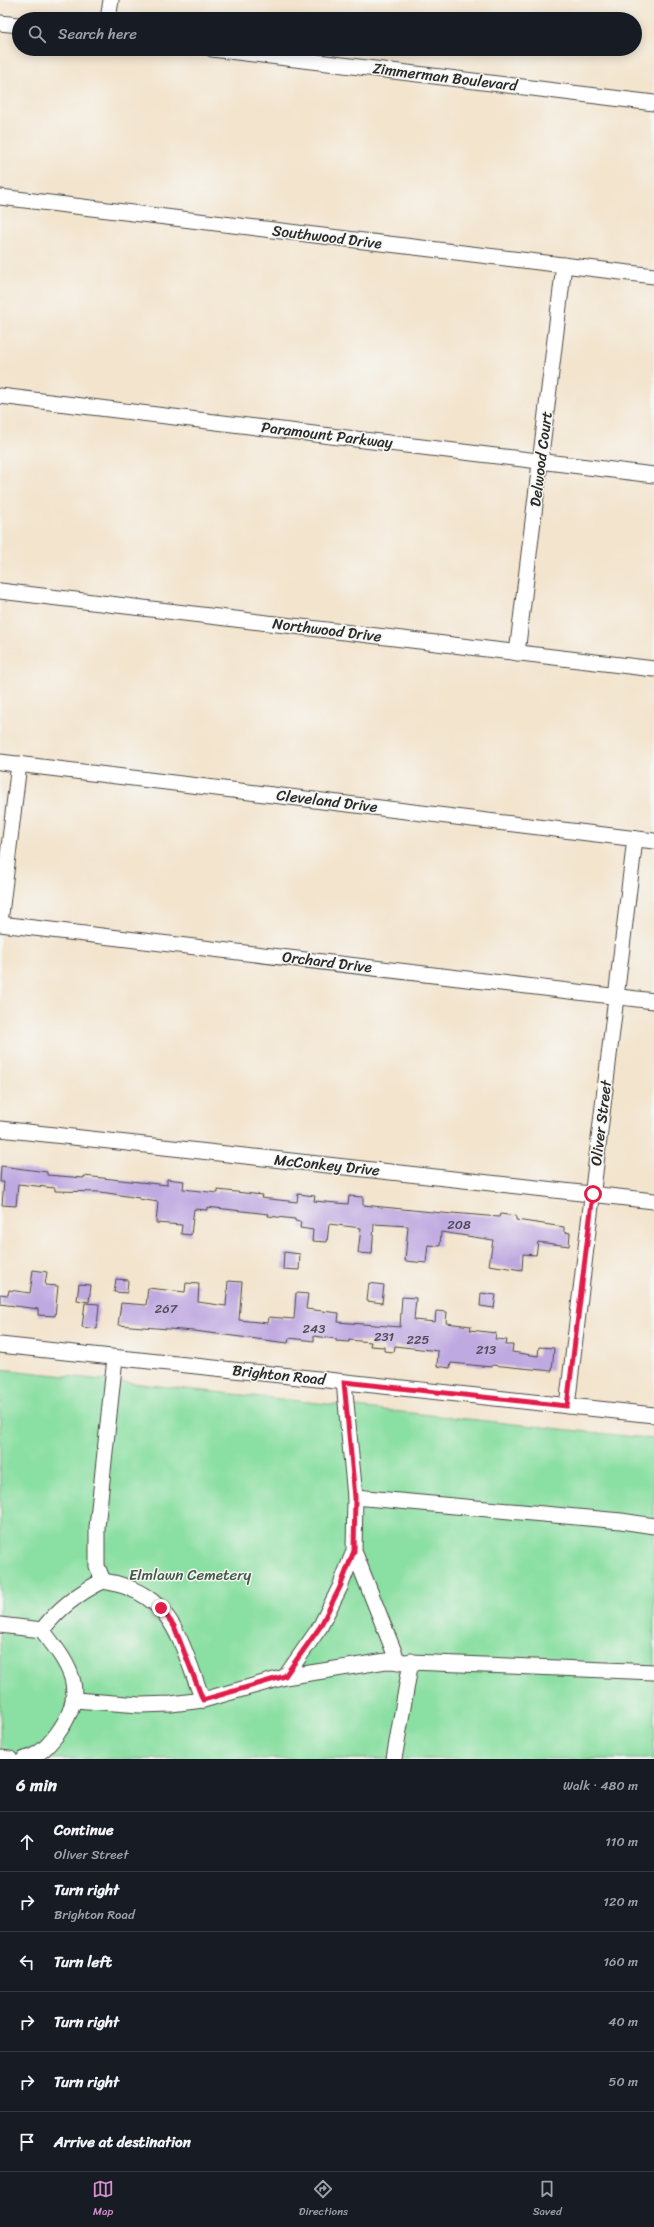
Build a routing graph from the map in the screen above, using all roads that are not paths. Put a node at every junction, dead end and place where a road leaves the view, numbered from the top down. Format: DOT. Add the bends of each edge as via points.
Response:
graph roads {
  1 [pos="110,0"];
  2 [pos="109,12"];
  3 [pos="0,23"];
  4 [pos="12,24"];
  5 [pos="269,56"];
  6 [pos="654,103"];
  7 [pos="0,197"];
  8 [pos="564,265"];
  9 [pos="654,276"];
  10 [pos="0,396"];
  11 [pos="540,461"];
  12 [pos="654,475"];
  13 [pos="0,591"];
  14 [pos="517,653"];
  15 [pos="654,669"];
  16 [pos="0,762"];
  17 [pos="19,764"];
  18 [pos="635,839"];
  19 [pos="654,841"];
  20 [pos="0,923"];
  21 [pos="616,996"];
  22 [pos="654,1001"];
  23 [pos="0,1129"];
  24 [pos="593,1194"];
  25 [pos="654,1201"];
  26 [pos="0,1345"];
  27 [pos="115,1358"];
  28 [pos="344,1382"];
  29 [pos="567,1406"];
  30 [pos="654,1416"];
  31 [pos="355,1497"];
  32 [pos="654,1526"];
  33 [pos="354,1551"];
  34 [pos="103,1581"];
  35 [pos="0,1625"];
  36 [pos="42,1630"];
  37 [pos="404,1662"];
  38 [pos="654,1672"];
  39 [pos="285,1676"];
  40 [pos="75,1700"];
  41 [pos="203,1700"];
  42 [pos="0,1758"];
  43 [pos="10,1759"];
  44 [pos="24,1759"];
  45 [pos="394,1759"];
  1 -- 2 [label="street"];
  3 -- 4 [label="street"];
  5 -- 6 [label="street, Zimmerman Boulevard"];
  7 -- 8 [label="street, Southwood Drive"];
  8 -- 9 [label="street, Southwood Drive"];
  8 -- 11 [label="street, Delwood Court"];
  10 -- 11 [label="street, Paramount Parkway"];
  11 -- 12 [label="street, Paramount Parkway"];
  11 -- 14 [label="street, Delwood Court"];
  13 -- 14 [label="street, Northwood Drive"];
  14 -- 15 [label="street, Northwood Drive"];
  16 -- 17 [label="street, Cleveland Drive"];
  17 -- 18 [label="street, Cleveland Drive"];
  17 -- 20 [label="street"];
  18 -- 19 [label="street, Cleveland Drive"];
  18 -- 21 [label="street, Oliver Street"];
  20 -- 21 [label="street, Orchard Drive"];
  21 -- 22 [label="street, Orchard Drive"];
  21 -- 24 [label="street, Oliver Street"];
  23 -- 24 [label="street, McConkey Drive"];
  24 -- 25 [label="street, McConkey Drive"];
  24 -- 29 [label="street, Oliver Street"];
  26 -- 27 [label="street, Brighton Road"];
  27 -- 28 [label="street, Brighton Road"];
  27 -- 34 [label="street" via="97,1527 97,1566"];
  28 -- 29 [label="street, Brighton Road"];
  28 -- 31 [label="street"];
  29 -- 30 [label="street, Brighton Road"];
  31 -- 32 [label="street"];
  31 -- 33 [label="street"];
  33 -- 37 [label="street"];
  33 -- 39 [label="street" via="320,1627"];
  34 -- 36 [label="street" via="69,1601 52,1616"];
  34 -- 41 [label="street" via="133,1588 149,1597 164,1611 174,1626"];
  35 -- 36 [label="street"];
  36 -- 40 [label="street" via="67,1666 74,1682"];
  37 -- 38 [label="street"];
  37 -- 39 [label="street" via="386,1661"];
  37 -- 45 [label="street"];
  39 -- 41 [label="street"];
  40 -- 41 [label="street" via="140,1705"];
  40 -- 44 [label="street" via="64,1724 52,1741 33,1757"];
  42 -- 43 [label="street"];
}
